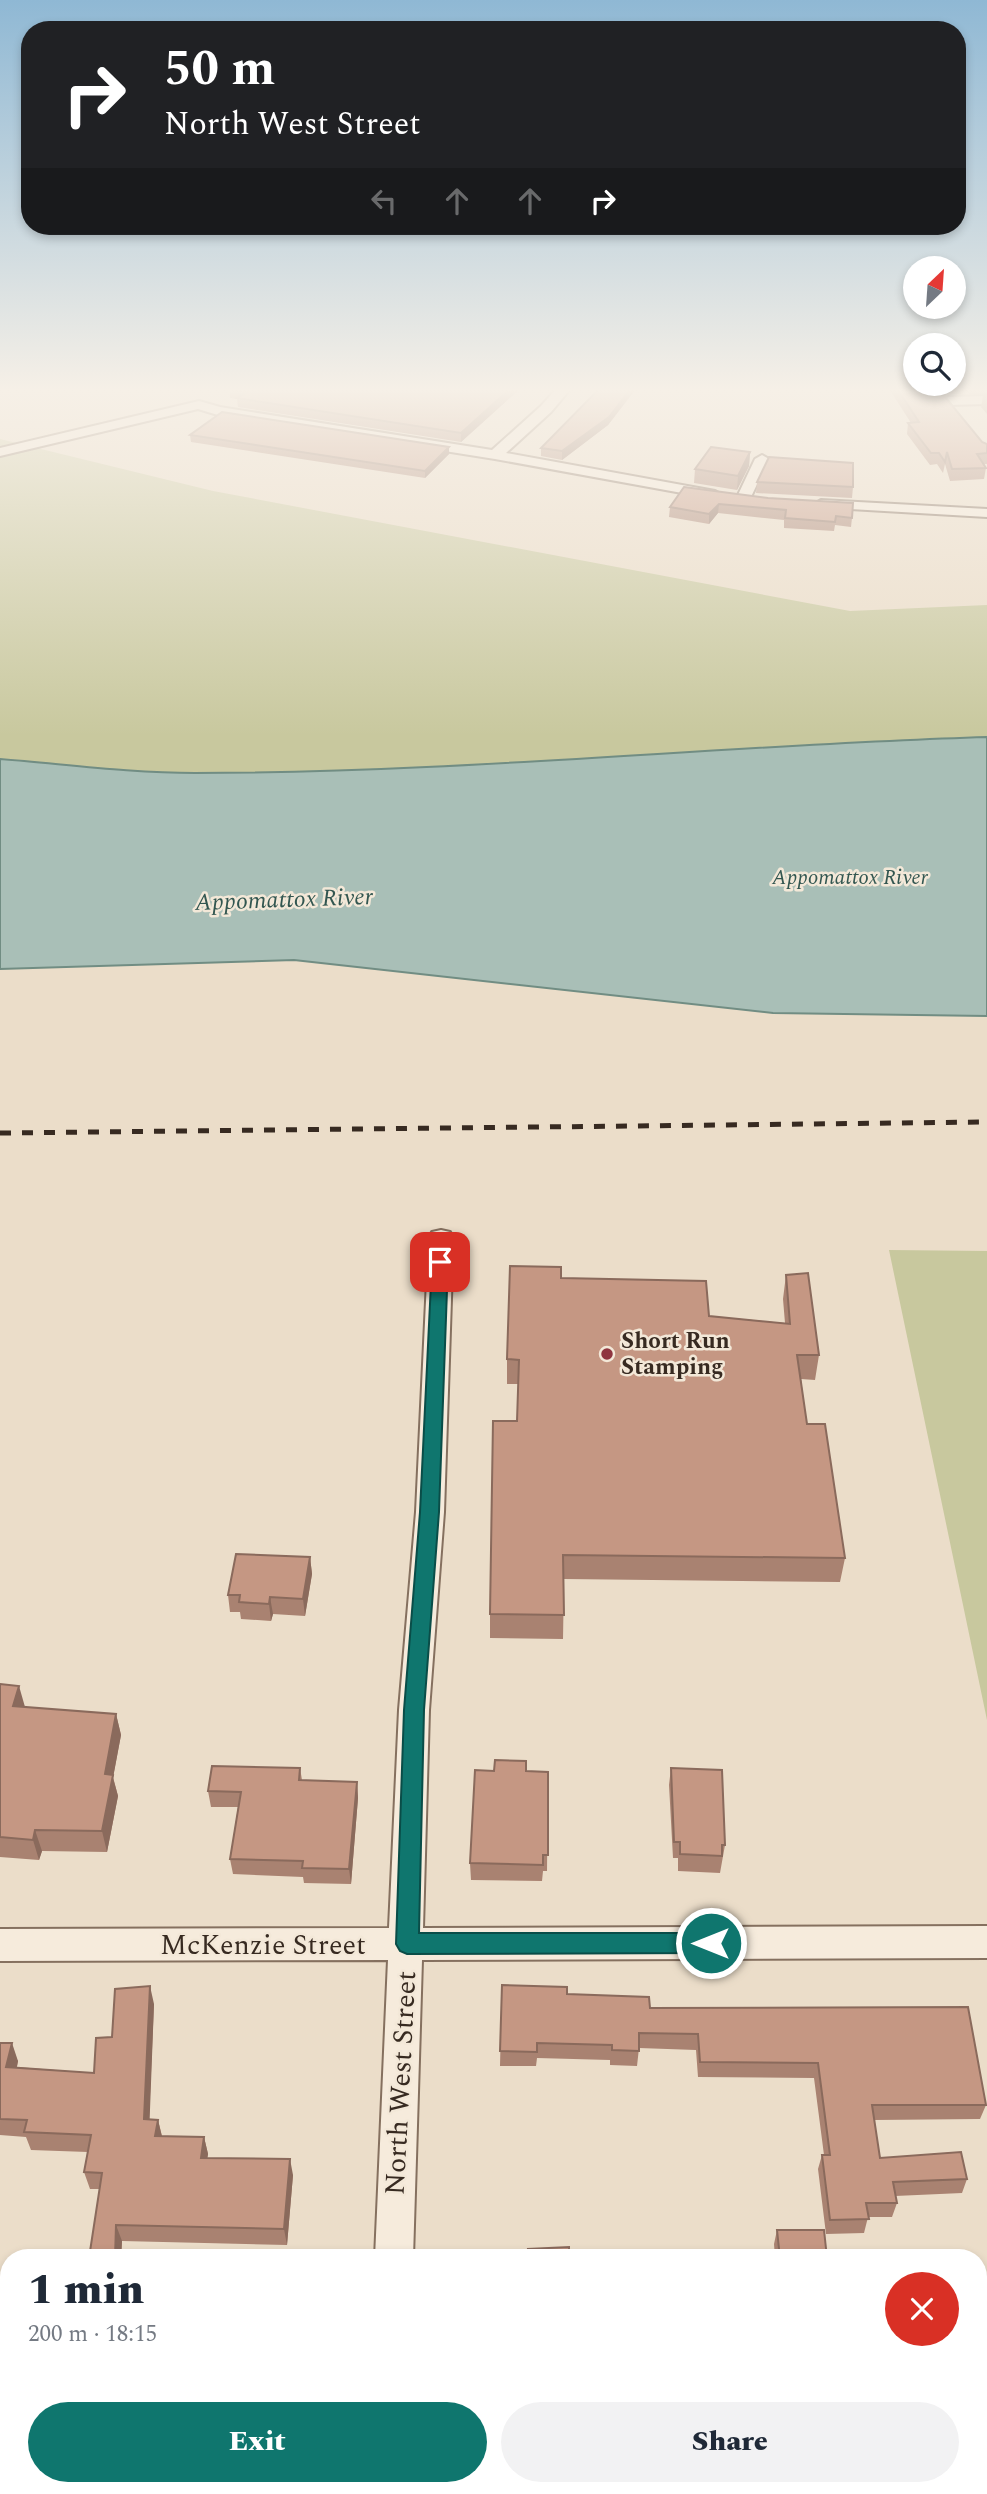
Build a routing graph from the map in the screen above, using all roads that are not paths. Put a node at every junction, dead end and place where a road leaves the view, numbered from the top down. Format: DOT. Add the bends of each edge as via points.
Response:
graph roads {
  1 [pos="816,503"];
  2 [pos="987,513"];
  3 [pos="441,1238"];
  4 [pos="987,1942"];
  5 [pos="407,1944"];
  6 [pos="0,1945"];
  7 [pos="394,2249"];
  1 -- 2 [label="street"];
  3 -- 5 [label="street, North West Street" via="429,1512 414,1710"];
  4 -- 5 [label="street, McKenzie Street"];
  5 -- 6 [label="street, McKenzie Street"];
  5 -- 7 [label="street, North West Street"];
}
